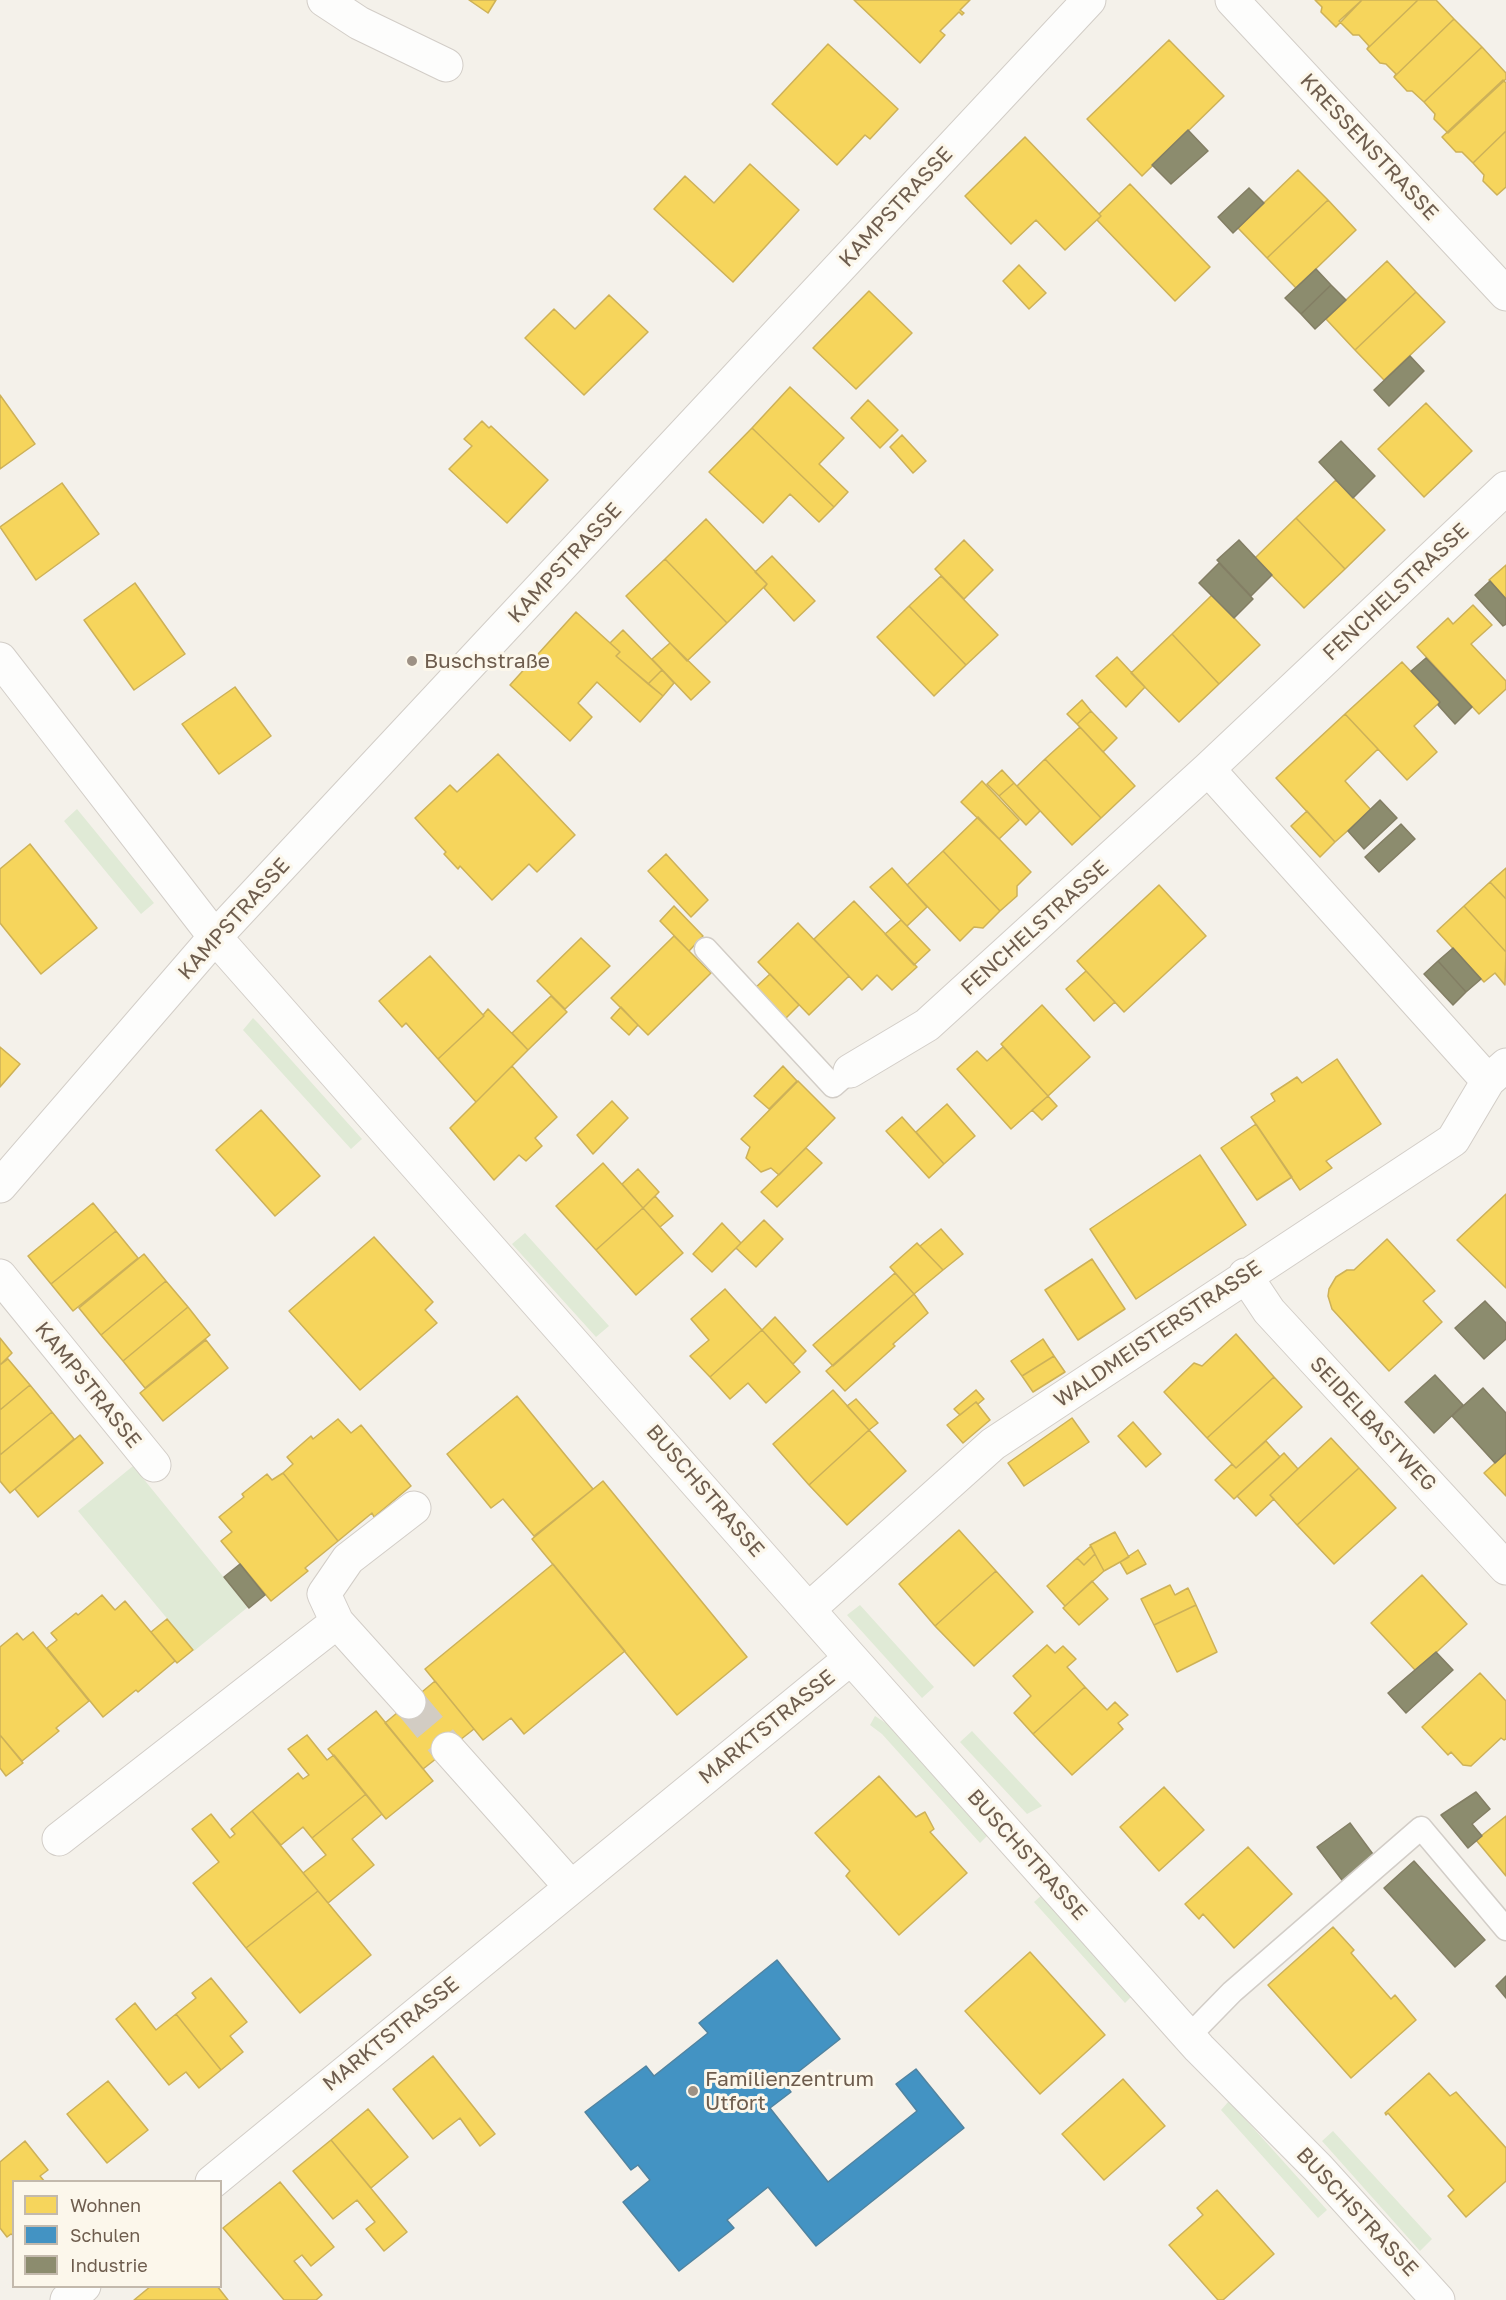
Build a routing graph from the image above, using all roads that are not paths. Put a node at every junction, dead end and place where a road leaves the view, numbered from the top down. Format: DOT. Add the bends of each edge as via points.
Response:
graph roads {
  1 [pos="324,0"];
  2 [pos="1089,0"];
  3 [pos="1232,0"];
  4 [pos="446,65"];
  5 [pos="1506,294"];
  6 [pos="1506,488"];
  7 [pos="0,659"];
  8 [pos="1208,769"];
  9 [pos="215,938"];
  10 [pos="706,949"];
  11 [pos="850,1071"];
  12 [pos="1497,1073"];
  13 [pos="0,1186"];
  14 [pos="1245,1275"];
  15 [pos="0,1276"];
  16 [pos="154,1465"];
  17 [pos="414,1508"];
  18 [pos="1506,1568"];
  19 [pos="809,1609"];
  20 [pos="337,1622"];
  21 [pos="851,1658"];
  22 [pos="409,1702"];
  23 [pos="448,1749"];
  24 [pos="59,1839"];
  25 [pos="570,1887"];
  26 [pos="1506,1929"];
  27 [pos="1189,2036"];
  28 [pos="213,2180"];
  29 [pos="82,2288"];
  30 [pos="67,2300"];
  31 [pos="1438,2300"];
  1 -- 4 [label="street" via="359,23"];
  2 -- 9 [label="street, KAMPSTRASSE"];
  3 -- 5 [label="street, KRESSENSTRASSE"];
  6 -- 8 [label="street, FENCHELSTRASSE"];
  7 -- 9 [label="street, BUSCHSTRASSE"];
  8 -- 11 [label="street, FENCHELSTRASSE" via="927,1025"];
  8 -- 12 [label="street"];
  9 -- 13 [label="street, KAMPSTRASSE"];
  9 -- 19 [label="street, BUSCHSTRASSE"];
  10 -- 11 [label="lane" via="833,1086"];
  12 -- 14 [label="street, WALDMEISTERSTRASSE" via="1453,1140"];
  14 -- 18 [label="street, SEIDELBASTWEG" via="1269,1311"];
  14 -- 19 [label="street, WALDMEISTERSTRASSE" via="993,1444"];
  15 -- 16 [label="street, KAMPSTRASSE"];
  17 -- 20 [label="street" via="348,1559 324,1594"];
  19 -- 21 [label="street, BUSCHSTRASSE"];
  20 -- 22 [label="street"];
  20 -- 24 [label="street"];
  21 -- 25 [label="street, MARKTSTRASSE"];
  21 -- 27 [label="street, BUSCHSTRASSE"];
  23 -- 25 [label="street"];
  25 -- 28 [label="street, MARKTSTRASSE"];
  26 -- 27 [label="lane" via="1421,1828 1232,1992"];
  27 -- 31 [label="street, BUSCHSTRASSE" via="1318,2168"];
  29 -- 30 [label="street"];
}
